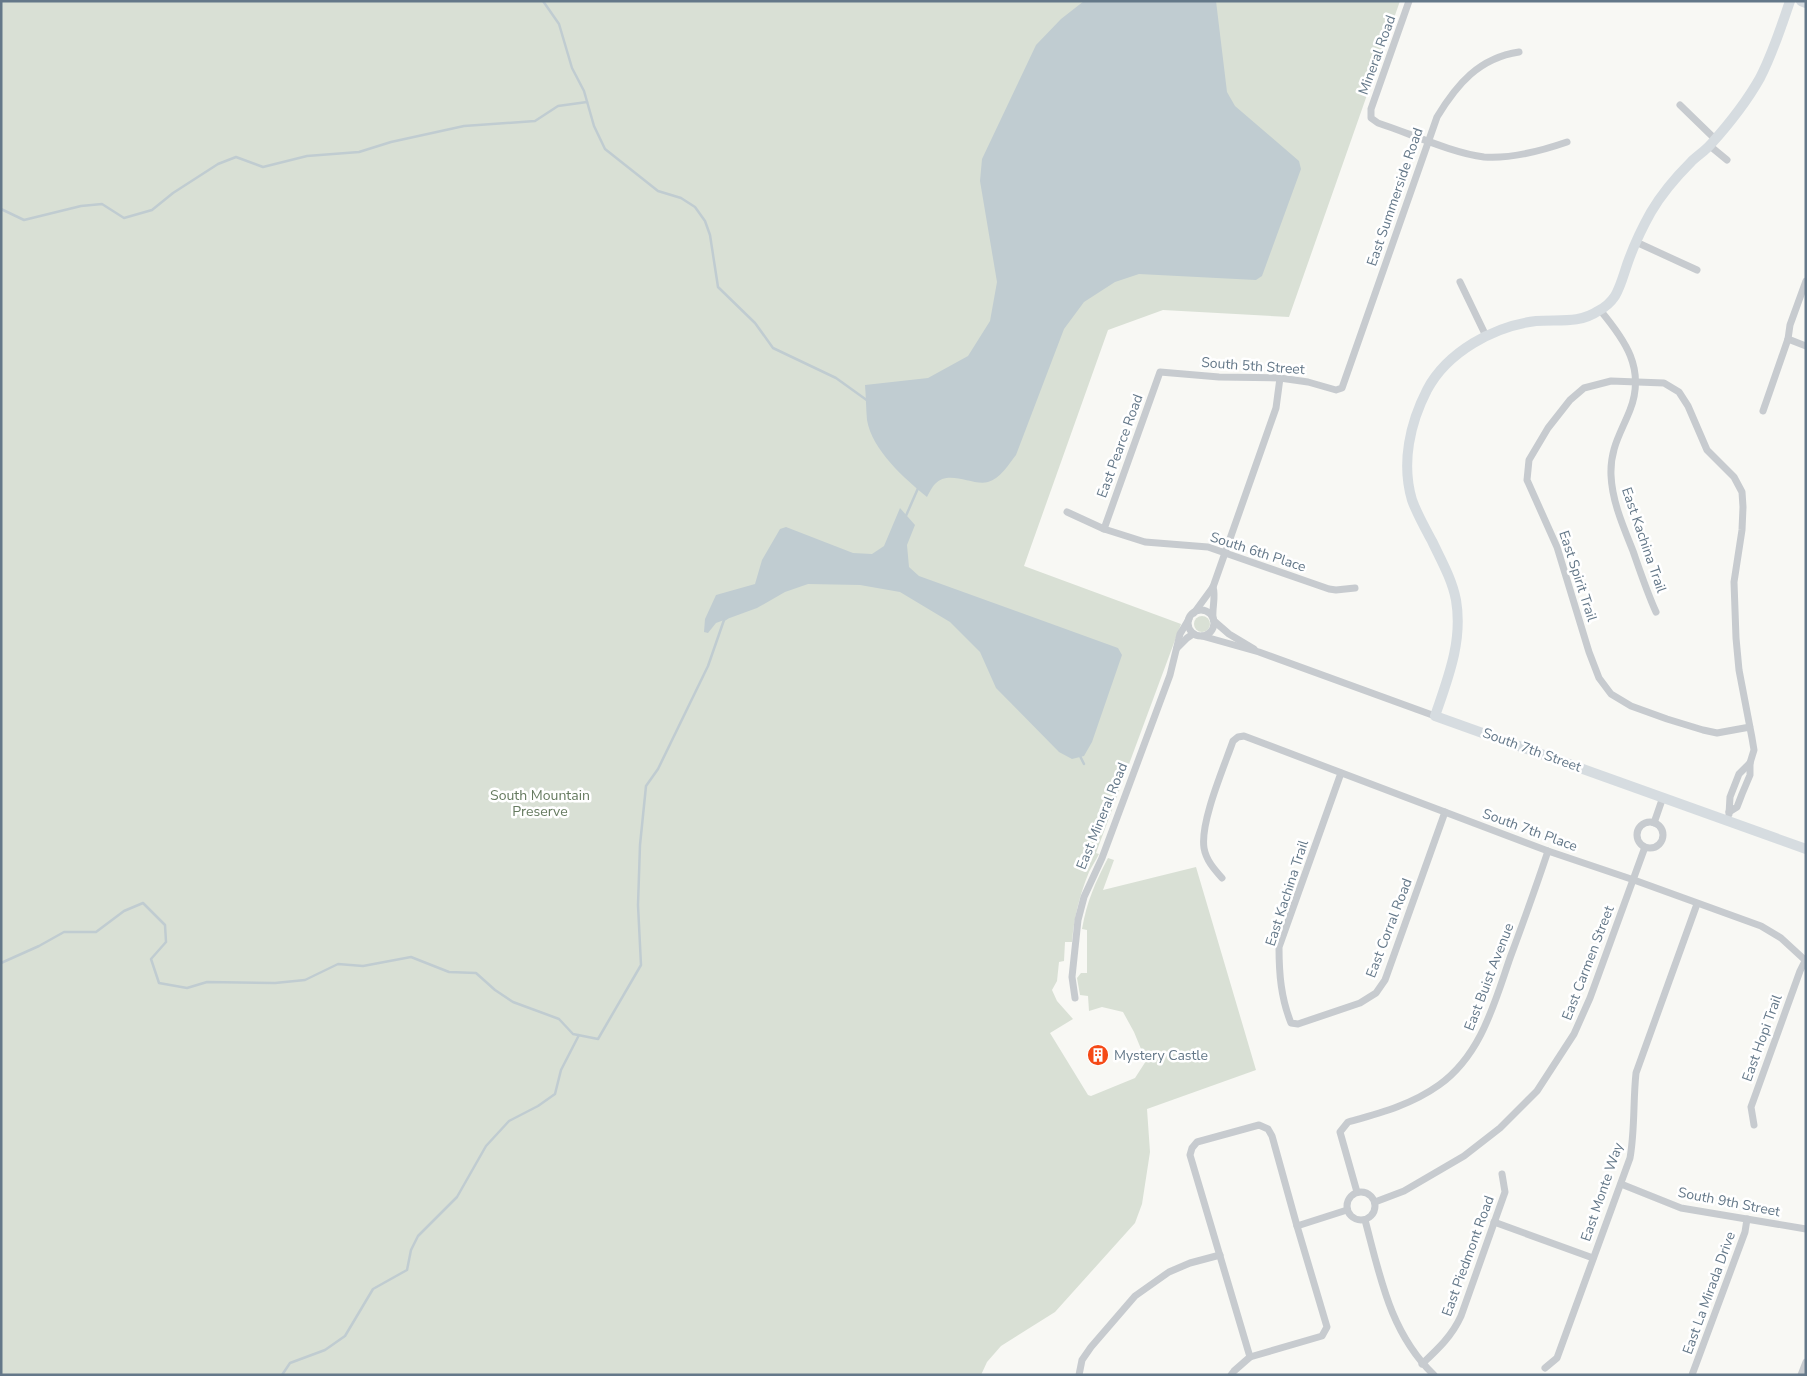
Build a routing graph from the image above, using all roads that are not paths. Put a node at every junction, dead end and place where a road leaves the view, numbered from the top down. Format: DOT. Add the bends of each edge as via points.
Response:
graph roads {
  1 [pos="1409,1"];
  2 [pos="1790,1"];
  3 [pos="1801,1"];
  4 [pos="1806,3"];
  5 [pos="1519,52"];
  6 [pos="1680,105"];
  7 [pos="1428,140"];
  8 [pos="1567,142"];
  9 [pos="1713,142"];
  10 [pos="1727,160"];
  11 [pos="1636,242"];
  12 [pos="1697,270"];
  13 [pos="1806,281"];
  14 [pos="1460,282"];
  15 [pos="1600,310"];
  16 [pos="1486,336"];
  17 [pos="1788,339"];
  18 [pos="1806,346"];
  19 [pos="1160,372"];
  20 [pos="1280,378"];
  21 [pos="1635,383"];
  22 [pos="1342,388"];
  23 [pos="1763,411"];
  24 [pos="1067,512"];
  25 [pos="1104,529"];
  26 [pos="1226,552"];
  27 [pos="1213,586"];
  28 [pos="1355,588"];
  29 [pos="1194,612"];
  30 [pos="1656,612"];
  31 [pos="1189,619"];
  32 [pos="1214,620"];
  33 [pos="1193,634"];
  34 [pos="1202,636"];
  35 [pos="1177,648"];
  36 [pos="1259,652"];
  37 [pos="1435,716"];
  38 [pos="1750,727"];
  39 [pos="1341,773"];
  40 [pos="1663,797"];
  41 [pos="1445,812"];
  42 [pos="1728,816"];
  43 [pos="1654,823"];
  44 [pos="1646,847"];
  45 [pos="1806,849"];
  46 [pos="1548,851"];
  47 [pos="1222,878"];
  48 [pos="1634,880"];
  49 [pos="1697,904"];
  50 [pos="1806,961"];
  51 [pos="1075,998"];
  52 [pos="1291,1023"];
  53 [pos="1754,1125"];
  54 [pos="1502,1174"];
  55 [pos="1620,1184"];
  56 [pos="1357,1192"];
  57 [pos="1375,1202"];
  58 [pos="1347,1210"];
  59 [pos="1747,1219"];
  60 [pos="1365,1220"];
  61 [pos="1494,1222"];
  62 [pos="1297,1226"];
  63 [pos="1806,1229"];
  64 [pos="1220,1255"];
  65 [pos="1593,1258"];
  66 [pos="1250,1357"];
  67 [pos="1806,1362"];
  68 [pos="1422,1364"];
  69 [pos="1545,1368"];
  70 [pos="1079,1375"];
  71 [pos="1231,1375"];
  72 [pos="1434,1375"];
  73 [pos="1692,1375"];
  74 [pos="1801,1375"];
  1 -- 7 [label="street, Mineral Road" via="1371,109 1371,118"];
  2 -- 9 [label="street" via="1759,78"];
  3 -- 4 [label="street"];
  5 -- 7 [label="street, East Summerside Road" via="1503,55 1471,73 1449,97"];
  6 -- 9 [label="street"];
  7 -- 8 [label="street" via="1467,153 1500,157"];
  7 -- 22 [label="street, East Summerside Road"];
  9 -- 10 [label="street"];
  9 -- 11 [label="street" via="1667,189"];
  11 -- 12 [label="street"];
  11 -- 15 [label="street" via="1614,298"];
  13 -- 17 [label="street"];
  14 -- 16 [label="street"];
  15 -- 16 [label="street" via="1575,320 1535,321"];
  15 -- 21 [label="street, East Kachina Trail" via="1621,336 1631,356"];
  16 -- 37 [label="street" via="1463,349 1429,386 1410,433 1409,486 1451,582 1458,617 1454,660"];
  17 -- 18 [label="street"];
  17 -- 23 [label="street"];
  19 -- 20 [label="street, South 5th Street"];
  19 -- 25 [label="street, East Pearce Road"];
  20 -- 22 [label="street, South 5th Street" via="1336,390"];
  20 -- 26 [label="street" via="1276,408"];
  21 -- 30 [label="street, East Kachina Trail" via="1630,409 1617,437 1611,462 1612,487"];
  21 -- 38 [label="street" via="1664,383 1679,392 1707,450 1734,477 1742,492 1742,530 1734,582 1739,670"];
  21 -- 38 [label="street, East Spirit Trail" via="1611,381 1584,388 1570,400 1548,428 1530,460 1528,480 1557,547 1599,678 1611,694 1631,706 1703,730 1717,733"];
  24 -- 25 [label="street, South 6th Place"];
  25 -- 26 [label="street, South 6th Place" via="1145,542 1208,547"];
  26 -- 27 [label="street"];
  26 -- 28 [label="street, South 6th Place" via="1329,589"];
  27 -- 29 [label="street"];
  27 -- 32 [label="street"];
  29 -- 31 [label="street"];
  29 -- 32 [label="street, South 7th Street" via="1205,611"];
  31 -- 33 [label="street"];
  31 -- 35 [label="street, East Mineral Road" via="1182,627"];
  32 -- 34 [label="street" via="1212,631"];
  32 -- 36 [label="street, South 7th Street" via="1229,634"];
  33 -- 34 [label="street, South 7th Street"];
  33 -- 35 [label="street"];
  34 -- 36 [label="street, South 7th Street"];
  35 -- 51 [label="street, East Mineral Road" via="1102,858 1084,898 1078,920 1072,977"];
  36 -- 37 [label="street, South 7th Street"];
  37 -- 40 [label="street, South 7th Street"];
  38 -- 42 [label="street" via="1754,750 1750,775 1737,807"];
  39 -- 41 [label="street, South 7th Place"];
  39 -- 47 [label="street, South 7th Place" via="1244,736 1233,740 1203,830 1206,857"];
  39 -- 52 [label="street, East Kachina Trail" via="1279,947 1279,978"];
  40 -- 42 [label="street, South 7th Street"];
  40 -- 43 [label="street, East Carmen Street"];
  41 -- 46 [label="street, South 7th Place"];
  41 -- 52 [label="street, East Corral Road" via="1385,980 1376,993 1360,1003 1298,1024"];
  42 -- 45 [label="street, South 7th Street"];
  43 -- 44 [label="street, East Carmen Street" via="1661,830 1661,839 1655,846"];
  43 -- 44 [label="street" via="1646,823 1638,829 1638,839"];
  44 -- 48 [label="street, East Carmen Street"];
  46 -- 48 [label="street, South 7th Place"];
  46 -- 56 [label="street, East Buist Avenue" via="1486,1027 1463,1062 1440,1084 1414,1100 1348,1122 1342,1128 1340,1132"];
  48 -- 49 [label="street, South 7th Place"];
  48 -- 57 [label="street, East Carmen Street" via="1574,1034 1537,1091 1500,1128 1464,1156 1404,1191"];
  49 -- 50 [label="street, South 7th Place" via="1767,930"];
  49 -- 55 [label="street, East Monte Way" via="1636,1073 1633,1143"];
  50 -- 53 [label="street, East Hopi Trail" via="1751,1108"];
  54 -- 61 [label="street, East Piedmont Road" via="1505,1192"];
  55 -- 59 [label="street, South 9th Street" via="1681,1208"];
  55 -- 65 [label="street, East Monte Way"];
  56 -- 57 [label="street" via="1370,1195"];
  56 -- 58 [label="street" via="1347,1201"];
  57 -- 60 [label="street" via="1372,1215"];
  58 -- 60 [label="street" via="1352,1218"];
  58 -- 62 [label="street"];
  59 -- 63 [label="street, South 9th Street"];
  59 -- 73 [label="street, East La Mirada Drive"];
  60 -- 68 [label="street" via="1396,1324"];
  61 -- 65 [label="street"];
  61 -- 68 [label="street, East Piedmont Road" via="1455,1329"];
  62 -- 64 [label="street" via="1268,1128 1259,1125 1197,1142 1190,1155"];
  62 -- 66 [label="street" via="1326,1332 1322,1336"];
  64 -- 66 [label="street"];
  64 -- 70 [label="street" via="1169,1272 1135,1296 1082,1360"];
  65 -- 69 [label="street, East Monte Way" via="1557,1358"];
  66 -- 71 [label="street"];
  67 -- 74 [label="street"];
  68 -- 72 [label="street"];
}
